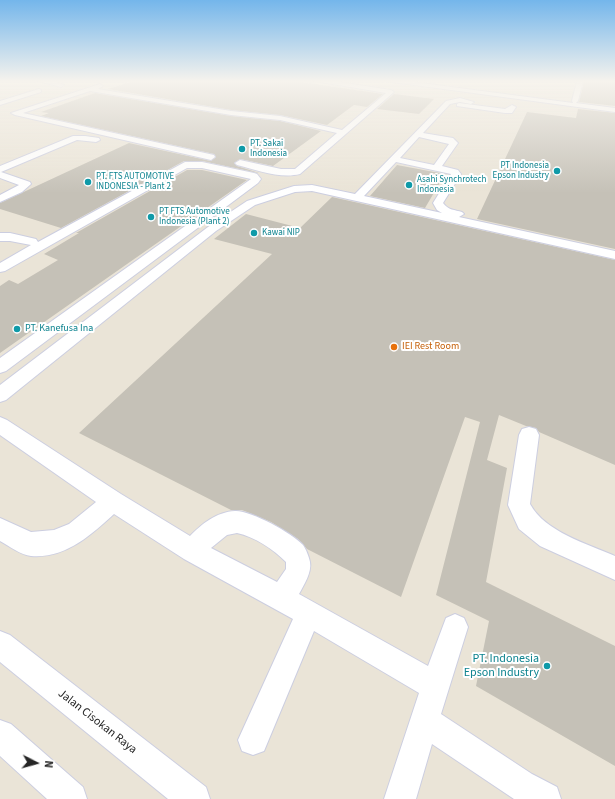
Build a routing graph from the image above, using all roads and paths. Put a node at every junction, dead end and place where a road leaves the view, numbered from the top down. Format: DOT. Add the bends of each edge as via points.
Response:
graph roads {
  1 [pos="33,118"];
  2 [pos="281,118"];
  3 [pos="358,118"];
  4 [pos="431,118"];
  5 [pos="342,132"];
  6 [pos="416,134"];
  7 [pos="219,159"];
  8 [pos="393,159"];
  9 [pos="235,162"];
  10 [pos="437,167"];
  11 [pos="0,170"];
  12 [pos="0,175"];
  13 [pos="357,198"];
  14 [pos="0,199"];
  15 [pos="0,237"];
  16 [pos="32,242"];
  17 [pos="0,243"];
  18 [pos="615,248"];
  19 [pos="16,250"];
  20 [pos="615,255"];
  21 [pos="0,260"];
  22 [pos="1,276"];
  23 [pos="0,367"];
  24 [pos="0,394"];
  25 [pos="0,425"];
  26 [pos="528,435"];
  27 [pos="113,501"];
  28 [pos="0,529"];
  29 [pos="192,551"];
  30 [pos="615,568"];
  31 [pos="282,598"];
  32 [pos="308,614"];
  33 [pos="456,627"];
  34 [pos="0,645"];
  35 [pos="436,687"];
  36 [pos="424,720"];
  37 [pos="0,735"];
  38 [pos="253,740"];
  39 [pos="528,794"];
  40 [pos="71,799"];
  41 [pos="194,799"];
  42 [pos="400,799"];
  1 -- 7 [label="street"];
  2 -- 5 [label="street"];
  3 -- 5 [label="street"];
  4 -- 6 [label="street"];
  5 -- 9 [label="street" via="297,172 281,172"];
  6 -- 8 [label="street"];
  6 -- 10 [label="street" via="454,142"];
  8 -- 10 [label="street"];
  8 -- 13 [label="street"];
  10 -- 18 [label="street" via="451,170 456,174 438,204 444,210"];
  11 -- 16 [label="street" via="79,138 177,160"];
  12 -- 14 [label="street" via="26,184"];
  13 -- 20 [label="street"];
  13 -- 24 [label="street" via="302,188 251,203 212,229"];
  15 -- 16 [label="street"];
  16 -- 19 [label="street"];
  17 -- 19 [label="street"];
  19 -- 21 [label="street"];
  22 -- 23 [label="street" via="186,165 202,165 256,178"];
  25 -- 27 [label="street"];
  26 -- 30 [label="street" via="519,504 527,521 548,538"];
  27 -- 28 [label="street" via="76,532 55,542 30,544"];
  27 -- 29 [label="street"];
  29 -- 31 [label="street"];
  29 -- 31 [label="street" via="213,530 225,524 238,522 257,528 293,551 298,559 297,572"];
  31 -- 32 [label="street"];
  32 -- 35 [label="street"];
  32 -- 38 [label="street"];
  33 -- 35 [label="street"];
  34 -- 41 [label="street, Jalan Cisokan Raya"];
  35 -- 36 [label="street"];
  36 -- 39 [label="street"];
  36 -- 42 [label="street"];
  37 -- 40 [label="street"];
}
